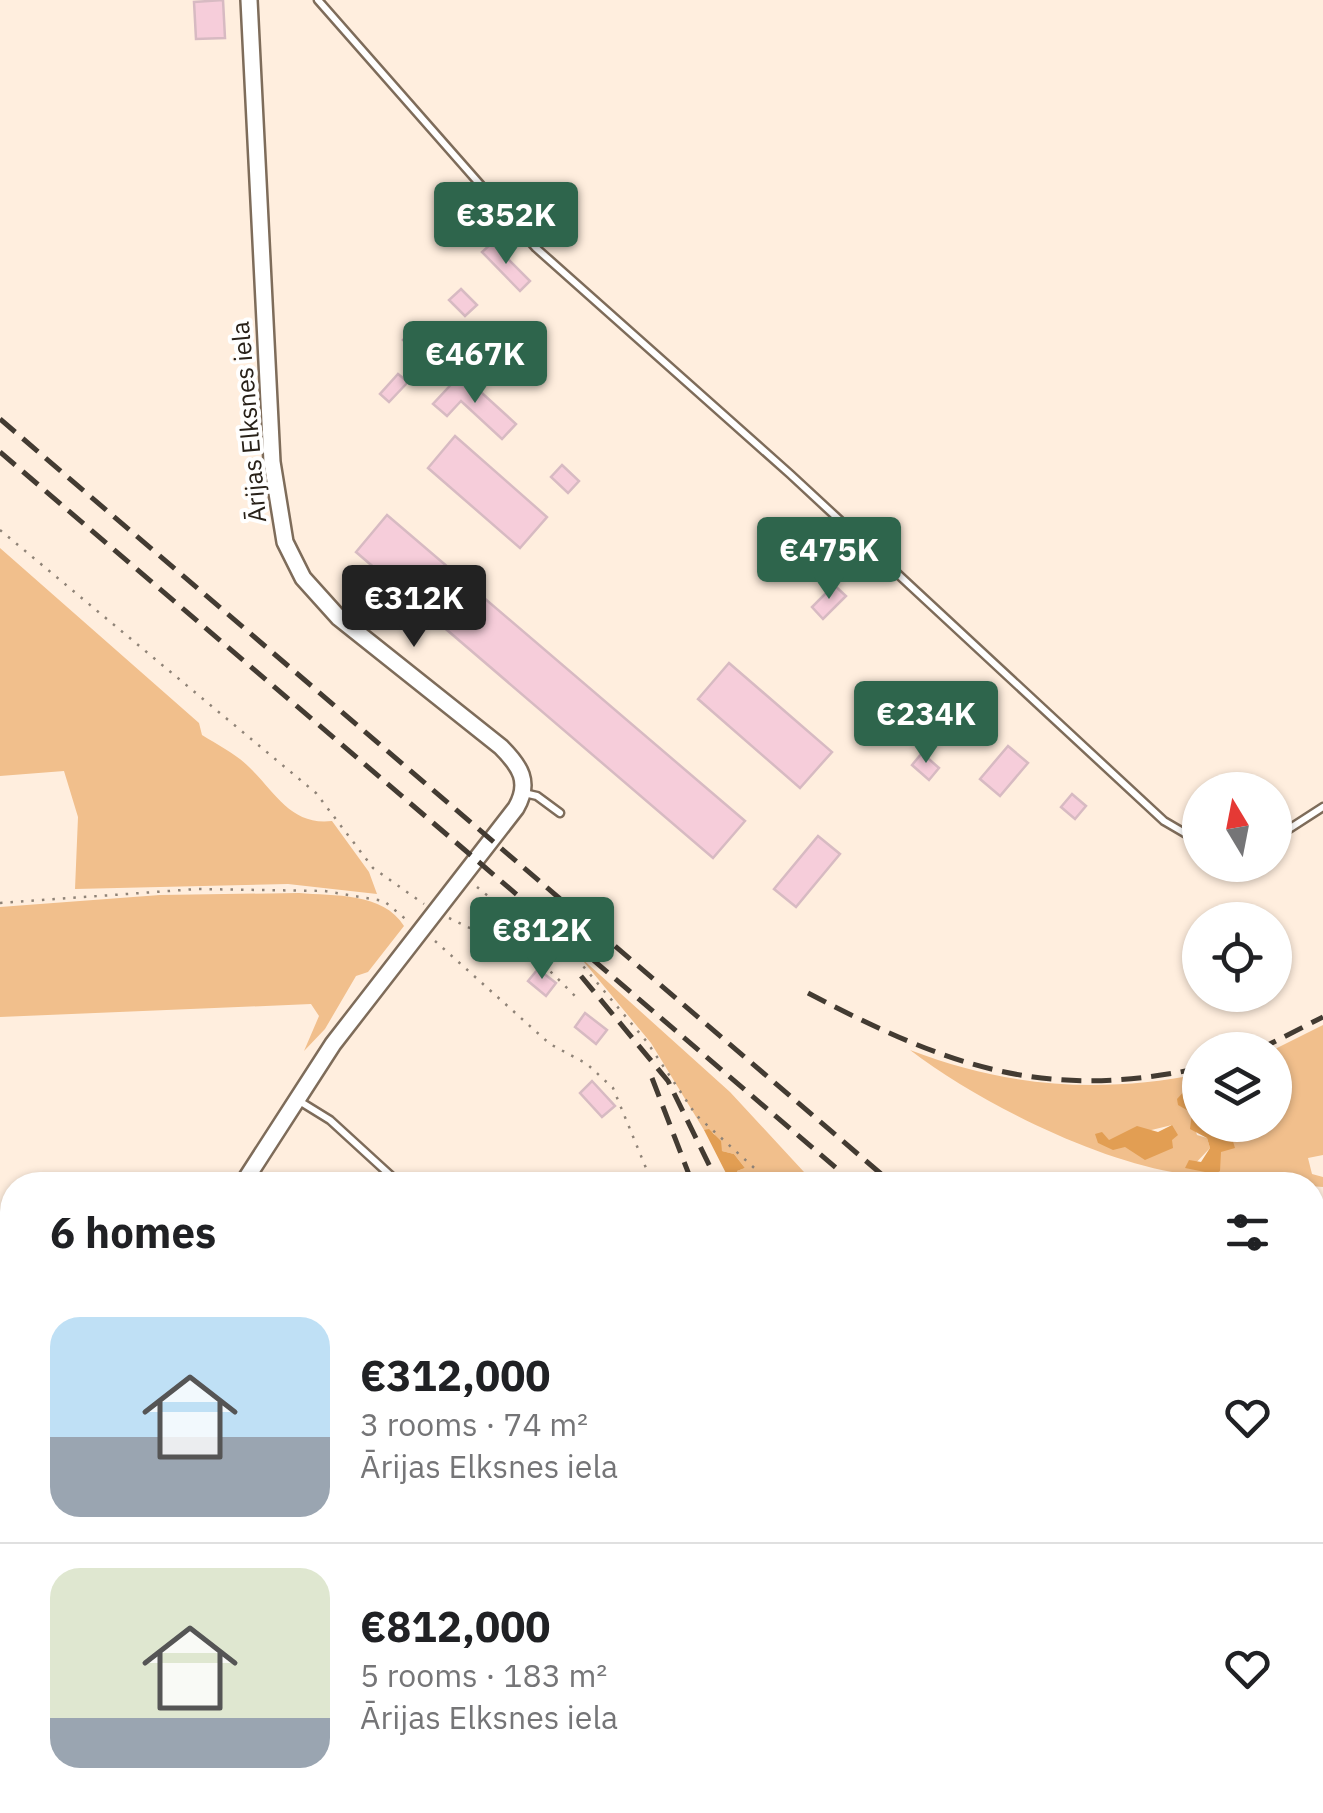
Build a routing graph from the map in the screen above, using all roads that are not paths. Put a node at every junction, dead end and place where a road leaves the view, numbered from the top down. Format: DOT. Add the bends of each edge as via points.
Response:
graph roads {
  1 [pos="249,0"];
  2 [pos="318,0"];
  3 [pos="523,793"];
  4 [pos="1323,807"];
  5 [pos="560,813"];
  6 [pos="1292,827"];
  7 [pos="1182,831"];
  8 [pos="295,1098"];
  9 [pos="250,1172"];
  10 [pos="388,1172"];
  1 -- 3 [label="street, Ārijas Elksnes iela" via="272,462 285,542 303,578 339,618 513,758"];
  2 -- 7 [label="lane" via="536,248"];
  3 -- 5 [label="lane"];
  3 -- 8 [label="street"];
  4 -- 6 [label="lane"];
  8 -- 9 [label="street"];
  8 -- 10 [label="lane"];
}
